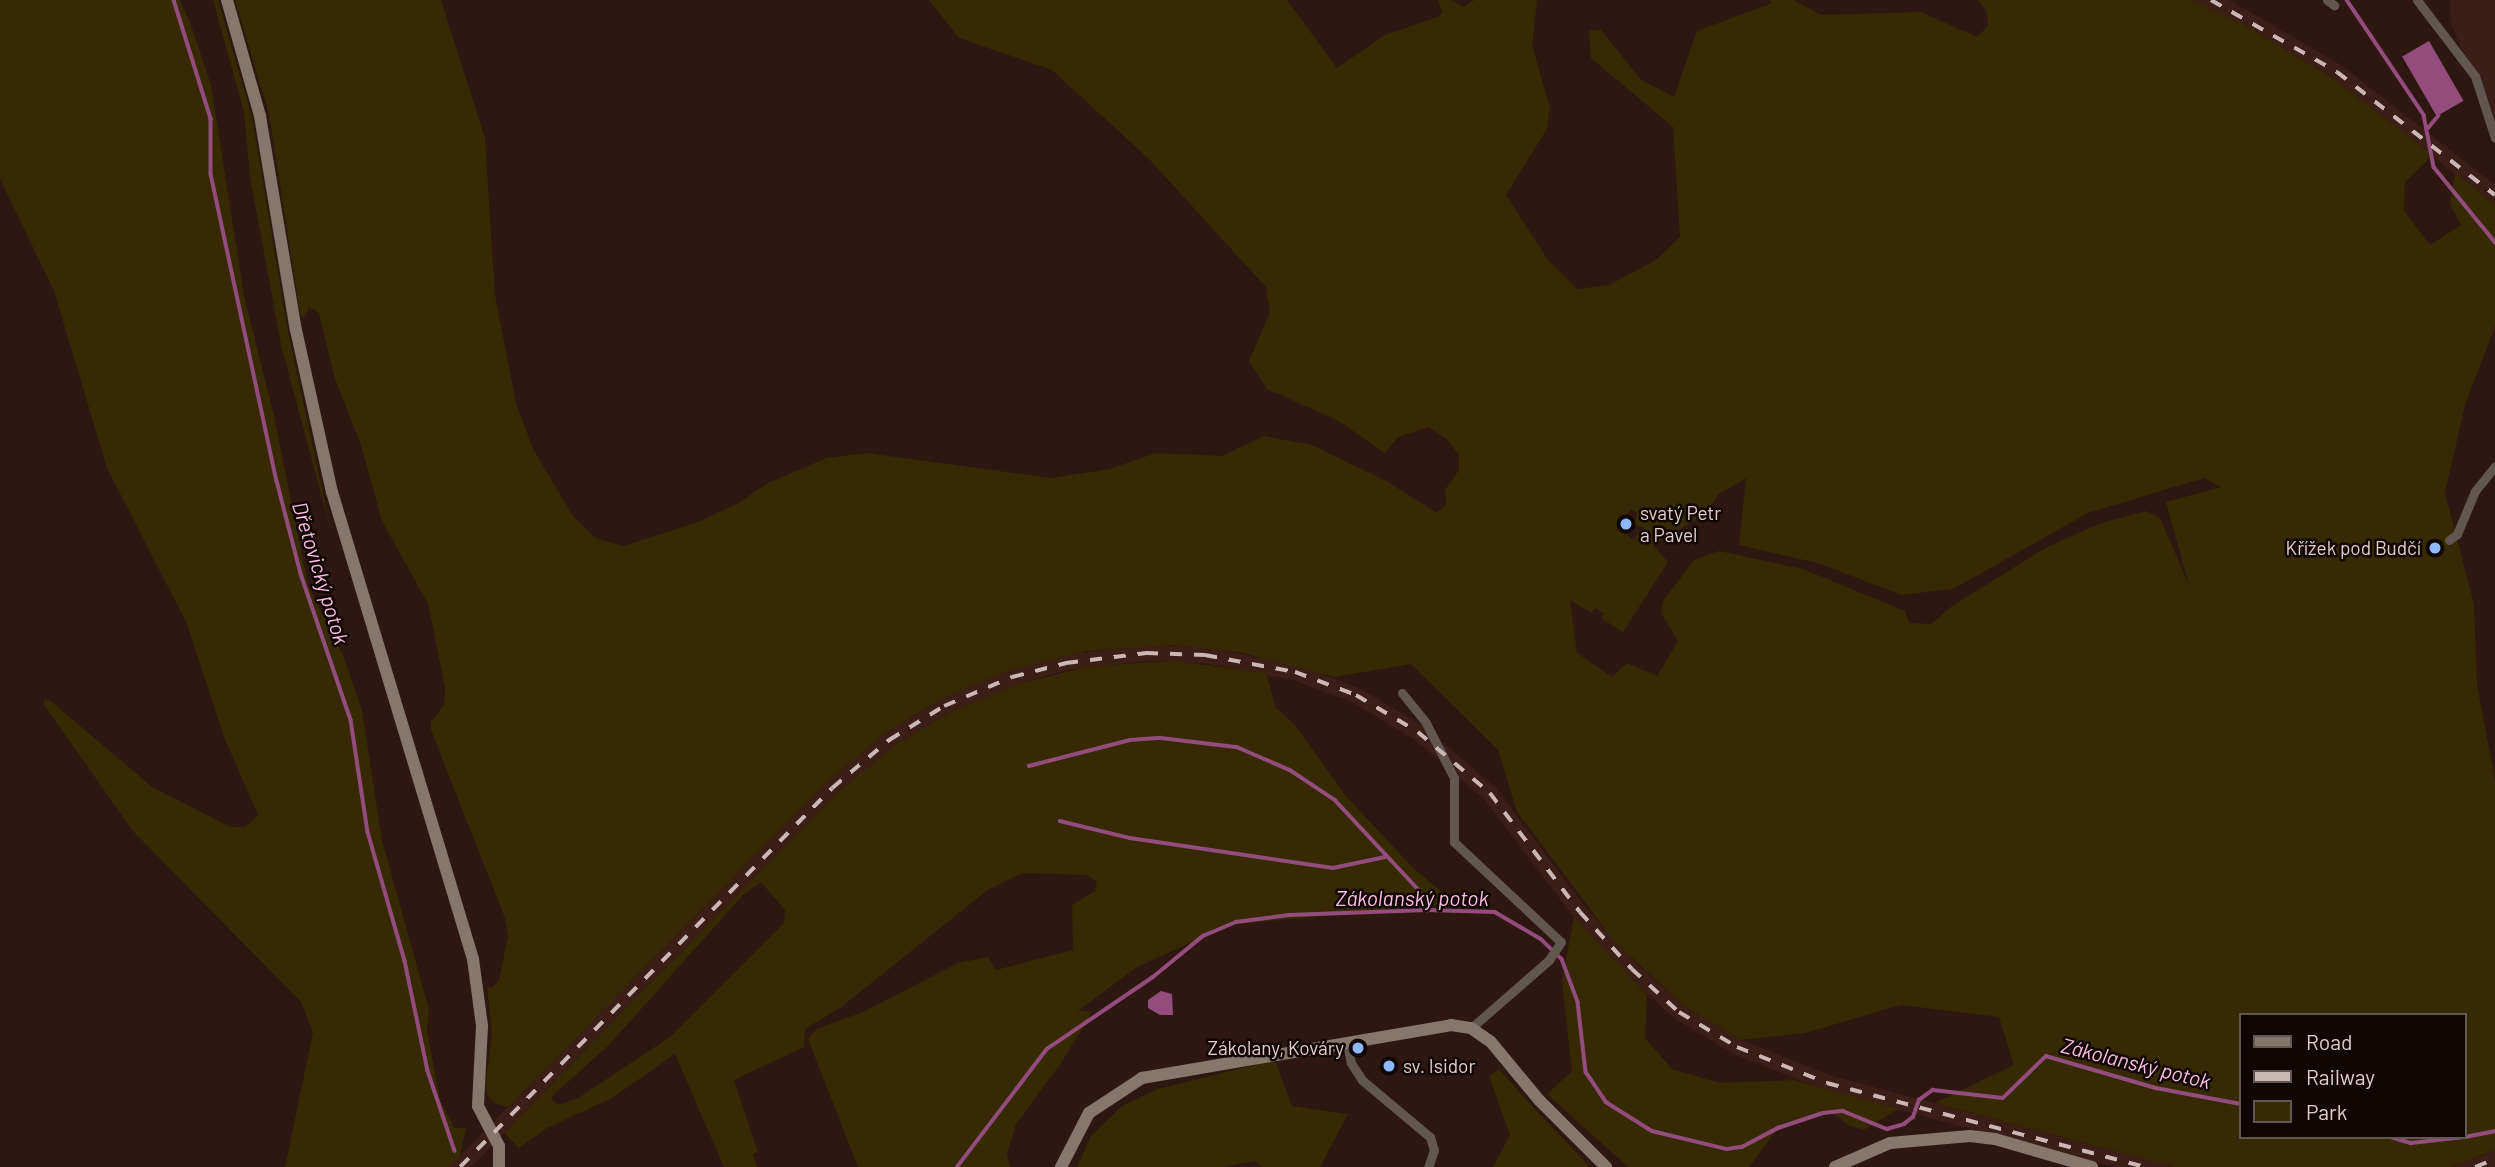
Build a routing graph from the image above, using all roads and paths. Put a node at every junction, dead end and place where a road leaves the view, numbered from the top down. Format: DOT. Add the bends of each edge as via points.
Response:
graph roads {
  1 [pos="227,0"];
  2 [pos="2417,0"];
  3 [pos="2495,138"];
  4 [pos="2495,466"];
  5 [pos="2449,540"];
  6 [pos="1402,694"];
  7 [pos="1471,1028"];
  8 [pos="1347,1043"];
  9 [pos="499,1167"];
  10 [pos="1061,1167"];
  11 [pos="1428,1167"];
  12 [pos="1606,1167"];
  13 [pos="1835,1167"];
  14 [pos="2092,1167"];
  1 -- 9 [label="main road" via="260,116 296,330 332,492 473,959 482,1026 478,1105 499,1146"];
  2 -- 3 [label="street" via="2475,76"];
  4 -- 5 [label="street" via="2475,491 2457,534"];
  6 -- 7 [label="street" via="1426,723 1454,778 1454,842 1561,942 1549,960"];
  7 -- 8 [label="main road" via="1437,1026"];
  7 -- 12 [label="main road" via="1491,1042 1539,1100"];
  8 -- 10 [label="main road" via="1223,1060 1132,1082 1089,1113"];
  8 -- 11 [label="street" via="1351,1063 1362,1080 1430,1137 1434,1150"];
  13 -- 14 [label="main road" via="1890,1143 1970,1136"];
}
